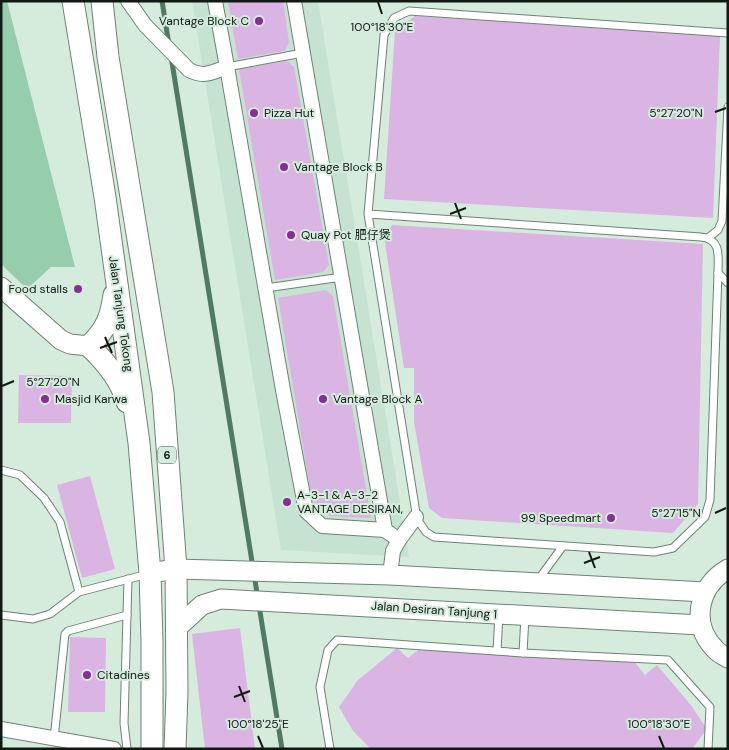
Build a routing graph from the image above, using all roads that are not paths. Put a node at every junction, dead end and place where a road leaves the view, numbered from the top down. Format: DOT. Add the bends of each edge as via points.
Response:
graph roads {
  1 [pos="73,1"];
  2 [pos="102,1"];
  3 [pos="128,1"];
  4 [pos="215,1"];
  5 [pos="294,1"];
  6 [pos="728,34"];
  7 [pos="304,52"];
  8 [pos="227,67"];
  9 [pos="728,108"];
  10 [pos="368,214"];
  11 [pos="708,238"];
  12 [pos="718,273"];
  13 [pos="343,276"];
  14 [pos="116,279"];
  15 [pos="728,283"];
  16 [pos="266,288"];
  17 [pos="4,293"];
  18 [pos="89,346"];
  19 [pos="139,443"];
  20 [pos="1,470"];
  21 [pos="416,517"];
  22 [pos="385,530"];
  23 [pos="399,540"];
  24 [pos="563,546"];
  25 [pos="176,569"];
  26 [pos="728,569"];
  27 [pos="150,574"];
  28 [pos="390,574"];
  29 [pos="128,579"];
  30 [pos="536,582"];
  31 [pos="78,592"];
  32 [pos="705,592"];
  33 [pos="498,614"];
  34 [pos="1,615"];
  35 [pos="128,615"];
  36 [pos="525,615"];
  37 [pos="701,625"];
  38 [pos="177,628"];
  39 [pos="497,651"];
  40 [pos="523,653"];
  41 [pos="728,658"];
  42 [pos="1,729"];
  43 [pos="54,739"];
  44 [pos="114,749"];
  45 [pos="127,749"];
  46 [pos="152,749"];
  47 [pos="175,749"];
  48 [pos="330,749"];
  49 [pos="708,749"];
  1 -- 14 [label="main road, Jalan Tanjung Tokong / 6"];
  2 -- 25 [label="main road, 6" via="108,57 163,392"];
  3 -- 8 [label="street" via="145,25 190,70 206,74"];
  4 -- 8 [label="street"];
  5 -- 7 [label="street"];
  6 -- 10 [label="lane" via="409,11 394,18 384,35"];
  7 -- 8 [label="lane"];
  7 -- 13 [label="street"];
  8 -- 16 [label="street"];
  9 -- 11 [label="lane" via="722,221 718,230"];
  10 -- 11 [label="lane"];
  10 -- 21 [label="lane"];
  11 -- 12 [label="lane" via="718,252"];
  12 -- 15 [label="lane"];
  12 -- 24 [label="lane" via="710,500 705,517 673,548 654,552"];
  13 -- 16 [label="lane"];
  13 -- 22 [label="street"];
  14 -- 18 [label="main road" via="106,326"];
  14 -- 19 [label="main road, Jalan Tanjung Tokong / 6"];
  16 -- 22 [label="street" via="306,511 322,526"];
  17 -- 18 [label="street" via="61,340"];
  18 -- 19 [label="main road" via="120,386"];
  19 -- 27 [label="main road, Jalan Tanjung Tokong / 6"];
  20 -- 31 [label="lane" via="20,476 44,498 60,522"];
  21 -- 23 [label="street"];
  21 -- 24 [label="lane" via="426,532 434,537"];
  22 -- 23 [label="street"];
  23 -- 28 [label="street" via="393,551"];
  24 -- 30 [label="lane"];
  25 -- 27 [label="street"];
  25 -- 28 [label="street"];
  25 -- 38 [label="main road, 6"];
  26 -- 32 [label="street" via="711,582"];
  27 -- 29 [label="lane"];
  27 -- 46 [label="main road, Jalan Tanjung Tokong / 6"];
  28 -- 30 [label="street"];
  29 -- 31 [label="lane"];
  29 -- 35 [label="lane"];
  30 -- 32 [label="street"];
  31 -- 34 [label="lane" via="50,614 33,619"];
  32 -- 37 [label="street" via="699,614"];
  33 -- 36 [label="street, Jalan Desiran Tanjung 1"];
  33 -- 38 [label="street, Jalan Desiran Tanjung 1" via="221,599 202,605"];
  33 -- 39 [label="lane"];
  35 -- 43 [label="lane" via="65,634"];
  35 -- 45 [label="lane" via="124,723"];
  36 -- 37 [label="street, Jalan Desiran Tanjung 1"];
  36 -- 40 [label="lane"];
  37 -- 41 [label="street" via="706,638"];
  38 -- 47 [label="main road, 6"];
  39 -- 40 [label="lane"];
  39 -- 48 [label="lane" via="336,640 328,650 320,687"];
  40 -- 49 [label="lane" via="668,660 710,708"];
  42 -- 43 [label="street"];
  43 -- 44 [label="street"];
}
